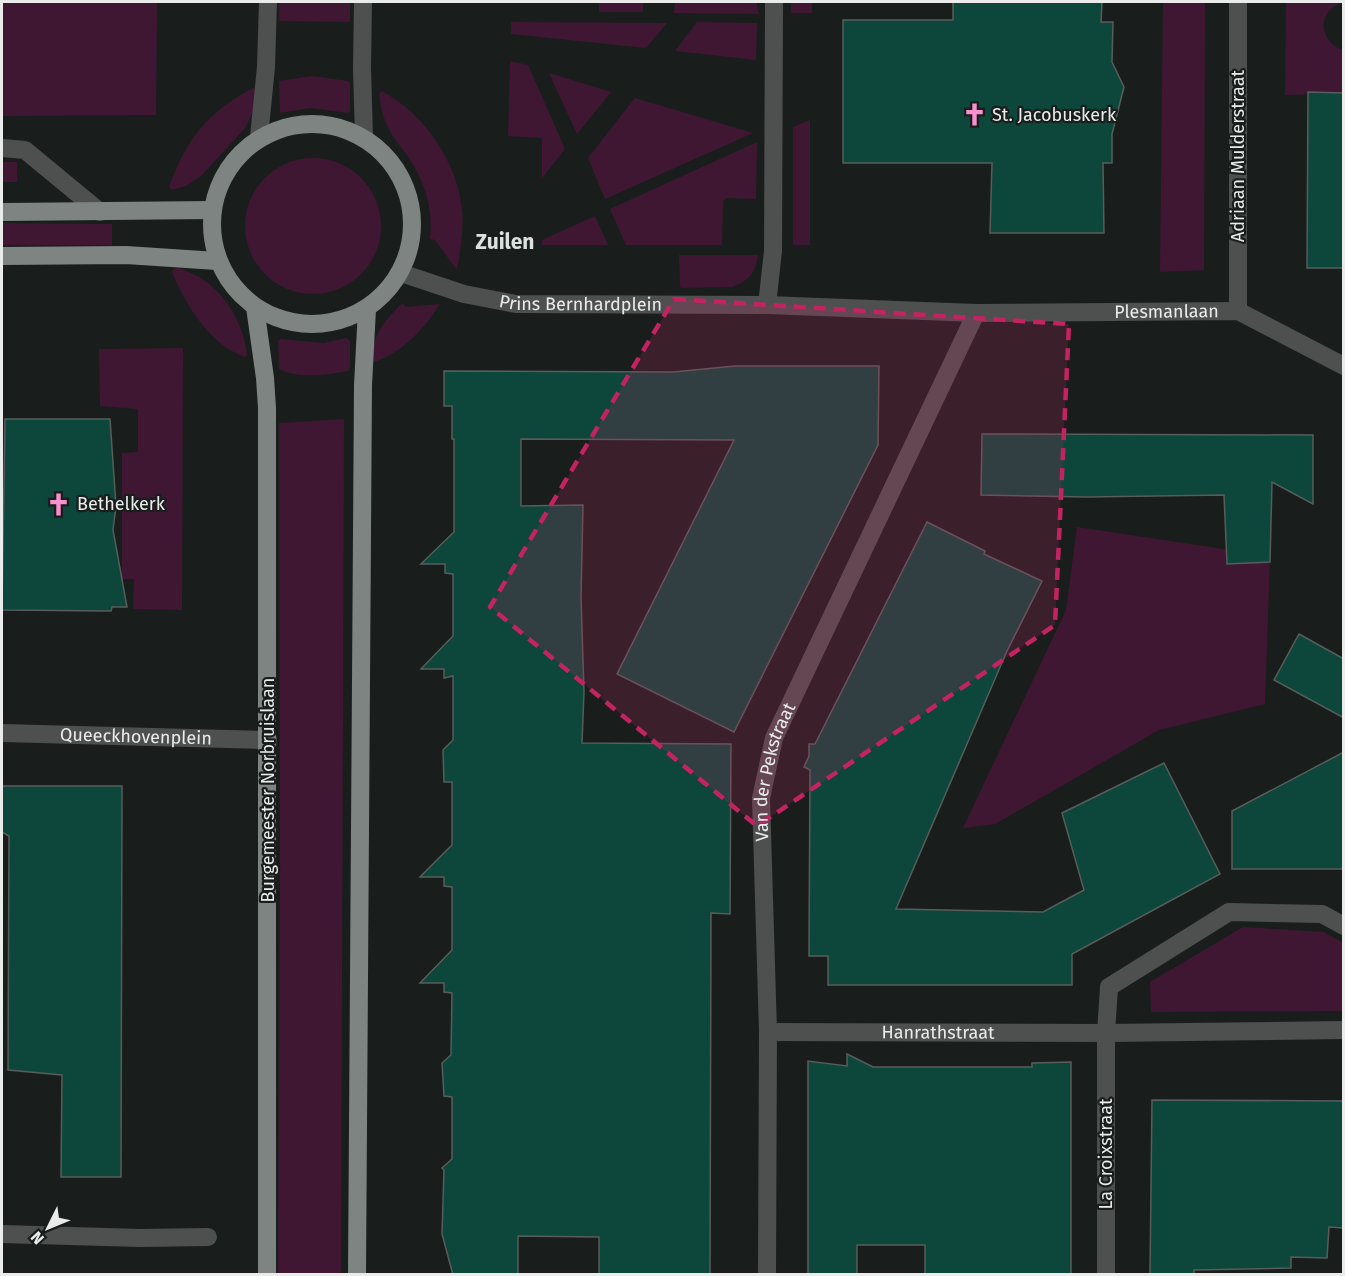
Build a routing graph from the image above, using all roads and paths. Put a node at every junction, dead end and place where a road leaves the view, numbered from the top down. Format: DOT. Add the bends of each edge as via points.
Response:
graph roads {
  1 [pos="268,2"];
  2 [pos="363,2"];
  3 [pos="774,2"];
  4 [pos="1238,2"];
  5 [pos="259,137"];
  6 [pos="364,137"];
  7 [pos="2,148"];
  8 [pos="213,210"];
  9 [pos="2,212"];
  10 [pos="100,212"];
  11 [pos="2,256"];
  12 [pos="217,261"];
  13 [pos="401,273"];
  14 [pos="767,305"];
  15 [pos="255,307"];
  16 [pos="367,309"];
  17 [pos="1238,311"];
  18 [pos="976,313"];
  19 [pos="1344,366"];
  20 [pos="2,733"];
  21 [pos="268,740"];
  22 [pos="1344,927"];
  23 [pos="1344,1030"];
  24 [pos="768,1032"];
  25 [pos="1106,1033"];
  26 [pos="2,1234"];
  27 [pos="208,1237"];
  28 [pos="267,1275"];
  29 [pos="357,1275"];
  30 [pos="767,1275"];
  31 [pos="1106,1275"];
  1 -- 5 [label="street"];
  2 -- 6 [label="street"];
  3 -- 14 [label="street" via="773,250"];
  4 -- 17 [label="street, Adriaan Mulderstraat"];
  5 -- 6 [label="main road" via="293,124 330,124"];
  5 -- 8 [label="main road" via="222,185"];
  6 -- 13 [label="main road" via="393,162 410,197 413,236"];
  7 -- 10 [label="street" via="25,150"];
  8 -- 10 [label="main road"];
  8 -- 12 [label="main road"];
  9 -- 10 [label="main road"];
  11 -- 12 [label="main road" via="126,255"];
  12 -- 15 [label="main road" via="230,283"];
  13 -- 14 [label="street, Prins Bernhardplein" via="464,294 516,304"];
  13 -- 16 [label="main road"];
  14 -- 18 [label="street, Prins Bernhardplein"];
  15 -- 16 [label="main road" via="291,322 330,323"];
  15 -- 21 [label="main road, Burgemeester Norbruislaan" via="267,408"];
  16 -- 29 [label="main road" via="363,385"];
  17 -- 18 [label="street, Plesmanlaan"];
  17 -- 19 [label="street, Plesmanlaan"];
  18 -- 24 [label="street, Van der Pekstraat" via="774,738 761,798"];
  20 -- 21 [label="street, Queeckhovenplein"];
  21 -- 28 [label="main road, Burgemeester Norbruislaan"];
  22 -- 25 [label="street" via="1322,914 1229,912 1109,987"];
  23 -- 25 [label="street, Hanrathstraat"];
  24 -- 25 [label="street, Hanrathstraat"];
  24 -- 30 [label="street, Van der Pekstraat"];
  25 -- 31 [label="street, La Croixstraat"];
  26 -- 27 [label="street"];
}
